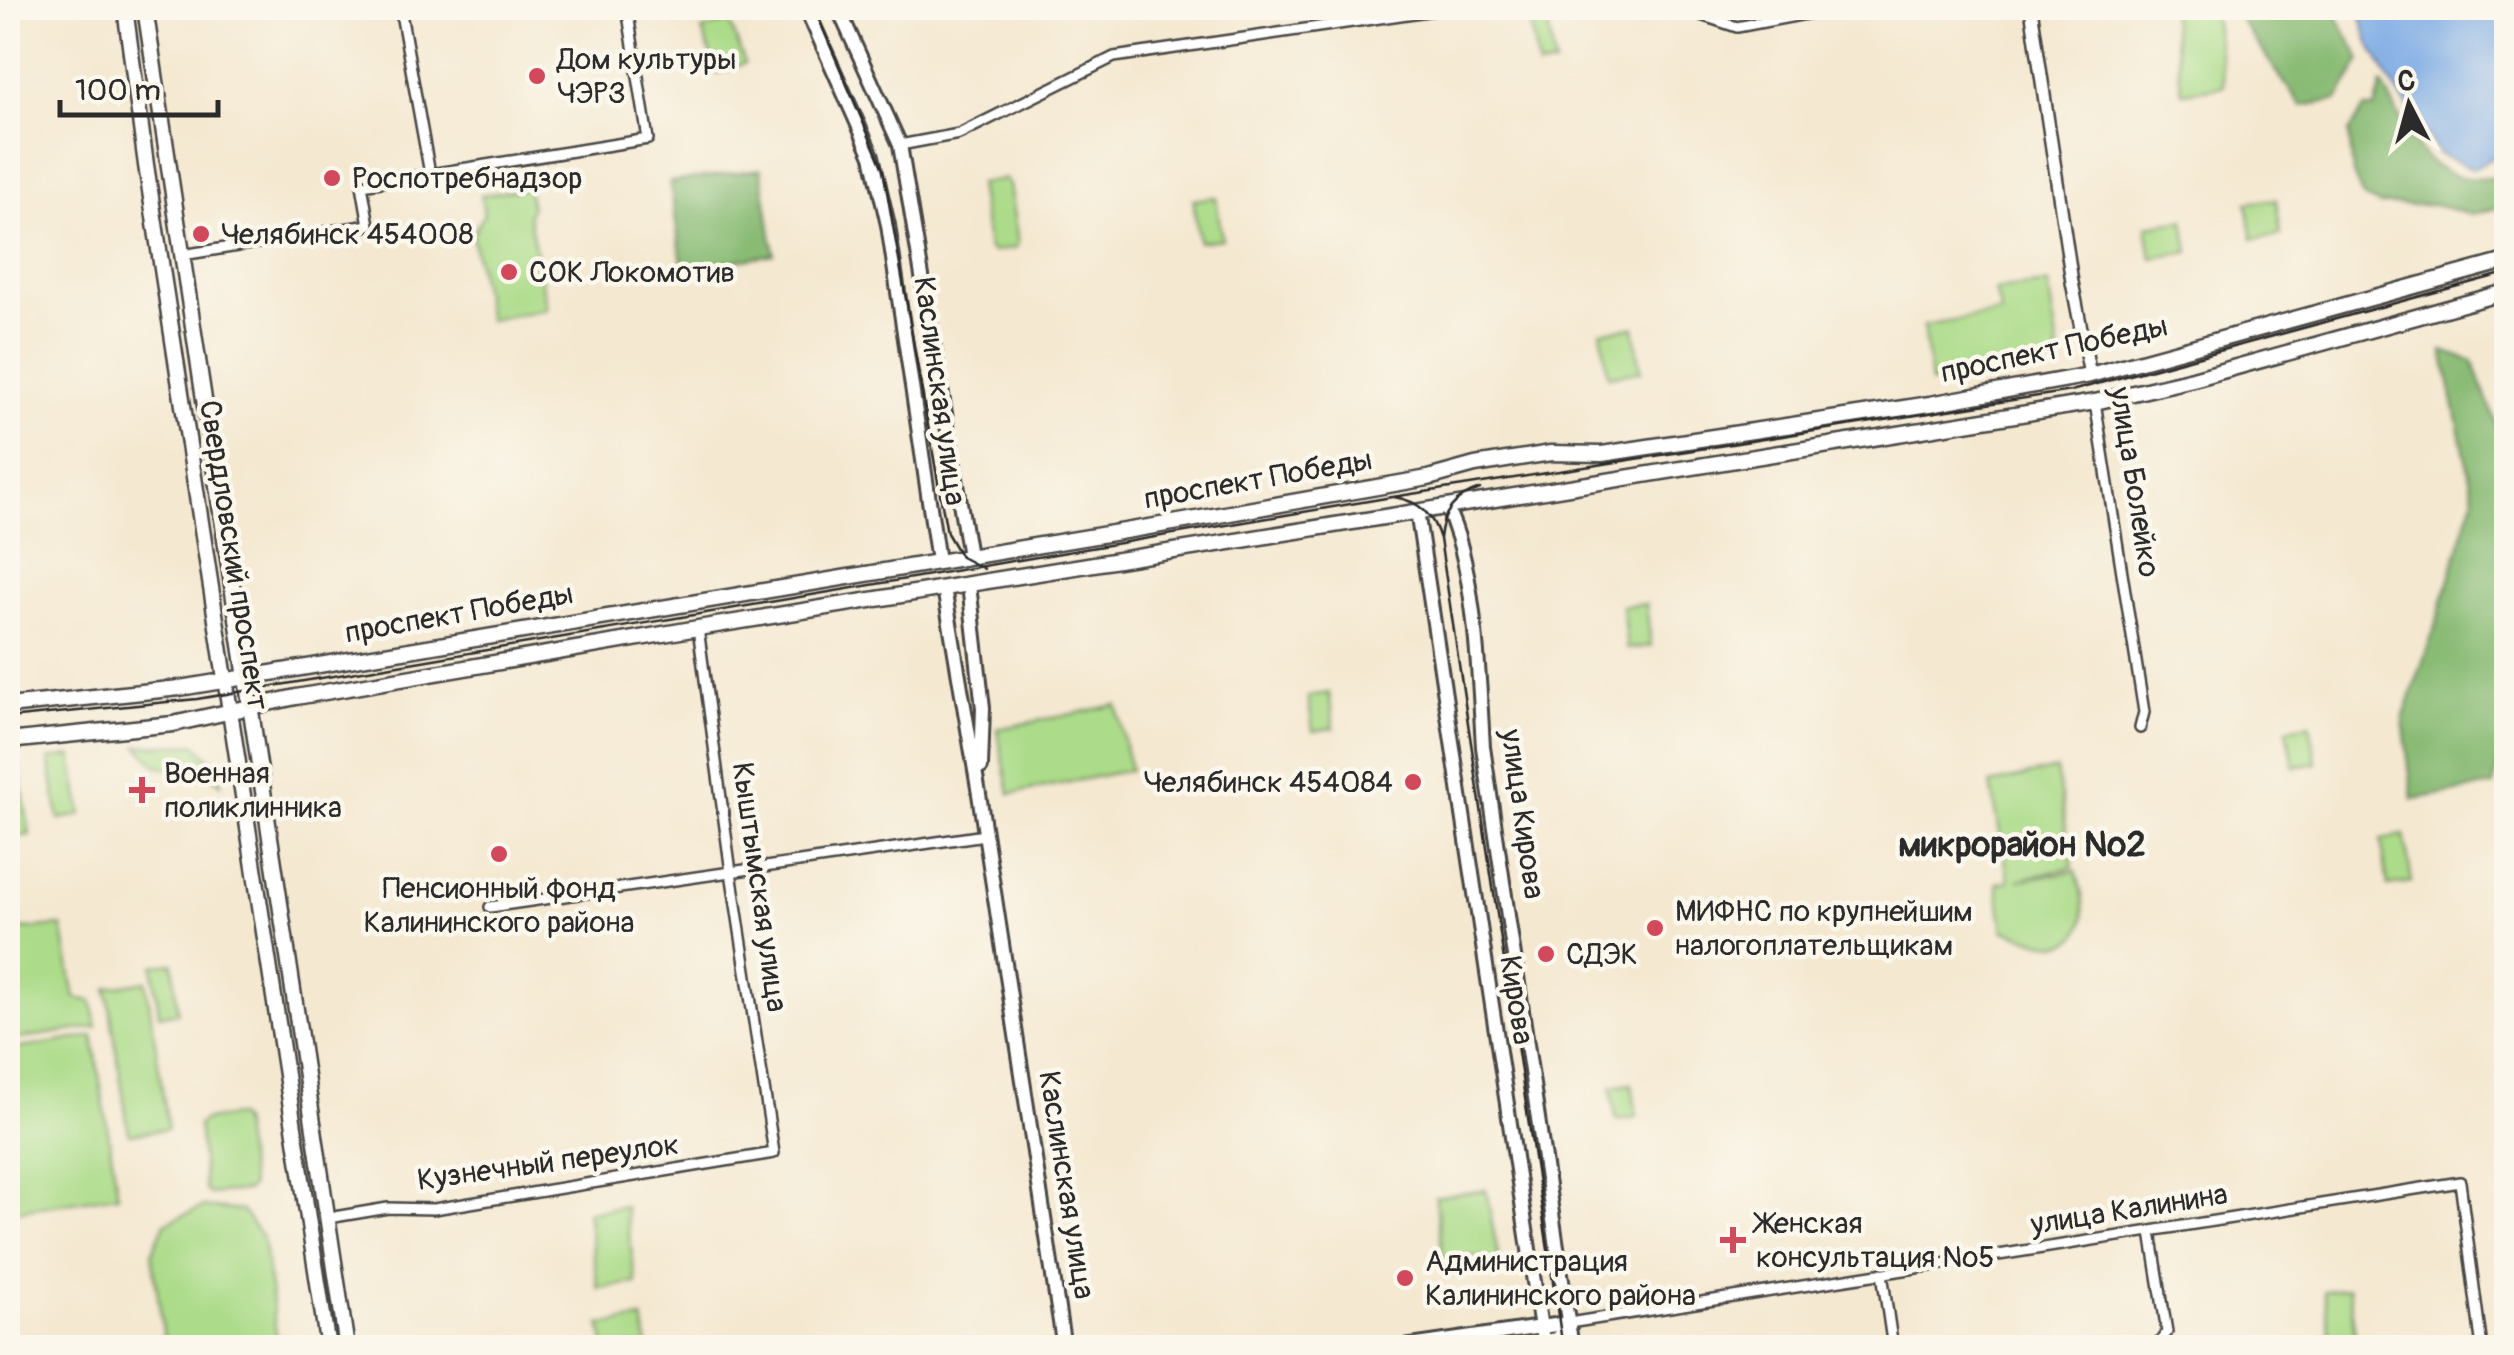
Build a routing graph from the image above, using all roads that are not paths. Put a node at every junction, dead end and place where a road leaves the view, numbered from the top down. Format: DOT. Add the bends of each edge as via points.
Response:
graph roads {
  1 [pos="125,8"];
  2 [pos="145,8"];
  3 [pos="400,8"];
  4 [pos="627,8"];
  5 [pos="806,8"];
  6 [pos="838,8"];
  7 [pos="1448,8"];
  8 [pos="1680,8"];
  9 [pos="1838,8"];
  10 [pos="2031,8"];
  11 [pos="900,145"];
  12 [pos="430,174"];
  13 [pos="182,255"];
  14 [pos="2506,261"];
  15 [pos="2506,292"];
  16 [pos="2090,375"];
  17 [pos="2095,402"];
  18 [pos="1428,478"];
  19 [pos="1446,506"];
  20 [pos="1417,512"];
  21 [pos="968,556"];
  22 [pos="938,561"];
  23 [pos="968,584"];
  24 [pos="944,588"];
  25 [pos="698,628"];
  26 [pos="247,676"];
  27 [pos="225,680"];
  28 [pos="8,706"];
  29 [pos="252,706"];
  30 [pos="230,710"];
  31 [pos="2140,728"];
  32 [pos="8,741"];
  33 [pos="979,794"];
  34 [pos="985,836"];
  35 [pos="731,872"];
  36 [pos="490,907"];
  37 [pos="774,1153"];
  38 [pos="328,1218"];
  39 [pos="2151,1232"];
  40 [pos="1882,1273"];
  41 [pos="1569,1323"];
  42 [pos="1541,1327"];
  43 [pos="1543,1345"];
  44 [pos="328,1348"];
  45 [pos="347,1348"];
  46 [pos="1064,1348"];
  47 [pos="1398,1348"];
  48 [pos="1503,1348"];
  49 [pos="1572,1348"];
  50 [pos="1893,1348"];
  51 [pos="2156,1348"];
  52 [pos="2482,1348"];
  1 -- 27 [label="main road, Свердловский проспект"];
  2 -- 13 [label="main road, Свердловский проспект"];
  3 -- 12 [label="street"];
  4 -- 12 [label="street" via="648,139"];
  5 -- 22 [label="main road, Каслинская улица" via="872,156"];
  6 -- 11 [label="main road, Каслинская улица"];
  7 -- 11 [label="street" via="1114,57 959,134"];
  8 -- 9 [label="street" via="1737,27"];
  10 -- 16 [label="street, улица Болейко"];
  11 -- 21 [label="main road, Каслинская улица"];
  12 -- 13 [label="street" via="362,185 369,225"];
  13 -- 26 [label="main road, Свердловский проспект"];
  14 -- 16 [label="main road, проспект Победы"];
  15 -- 17 [label="main road, проспект Победы"];
  16 -- 17 [label="main road, улица Болейко"];
  16 -- 18 [label="main road, проспект Победы" via="1602,454 1551,452"];
  17 -- 19 [label="main road, проспект Победы"];
  17 -- 31 [label="street, улица Болейко" via="2144,712"];
  18 -- 19 [label="main road, улица Кирова"];
  18 -- 20 [label="main road"];
  18 -- 21 [label="main road, проспект Победы"];
  19 -- 20 [label="main road, проспект Победы"];
  19 -- 41 [label="main road, улица Кирова" via="1459,534 1471,612 1483,747"];
  20 -- 23 [label="main road, проспект Победы"];
  20 -- 42 [label="main road, Кирова"];
  21 -- 22 [label="main road, проспект Победы"];
  21 -- 23 [label="main road, Каслинская улица"];
  22 -- 24 [label="main road, Каслинская улица"];
  22 -- 26 [label="main road, проспект Победы"];
  23 -- 24 [label="main road, проспект Победы"];
  23 -- 33 [label="main road, Каслинская улица" via="984,708"];
  24 -- 25 [label="main road, проспект Победы"];
  24 -- 33 [label="main road, Каслинская улица"];
  25 -- 29 [label="main road, проспект Победы"];
  25 -- 35 [label="street, Кыштымская улица"];
  26 -- 27 [label="main road, проспект Победы"];
  26 -- 29 [label="main road, Свердловский проспект"];
  27 -- 28 [label="main road, проспект Победы"];
  27 -- 30 [label="main road, Свердловский проспект"];
  29 -- 30 [label="main road, проспект Победы"];
  29 -- 38 [label="main road, Свердловский проспект"];
  30 -- 32 [label="main road, проспект Победы" via="173,724"];
  30 -- 44 [label="main road, Свердловский проспект"];
  33 -- 34 [label="main road, Каслинская улица"];
  34 -- 35 [label="street"];
  34 -- 46 [label="main road, Каслинская улица"];
  35 -- 36 [label="street"];
  35 -- 37 [label="street, Кыштымская улица"];
  37 -- 38 [label="street, Кузнечный переулок" via="451,1207"];
  38 -- 45 [label="main road, Свердловский проспект"];
  39 -- 40 [label="street, улица Калинина"];
  39 -- 51 [label="street" via="2167,1332"];
  39 -- 52 [label="street, улица Калинина" via="2460,1182"];
  40 -- 41 [label="street, улица Калинина"];
  40 -- 50 [label="street"];
  41 -- 42 [label="main road, улица Калинина"];
  41 -- 43 [label="main road, улица Калинина"];
  41 -- 49 [label="main road, улица Кирова"];
  42 -- 43 [label="main road, Кирова"];
  42 -- 47 [label="main road, улица Калинина"];
  43 -- 48 [label="main road, улица Калинина"];
}
